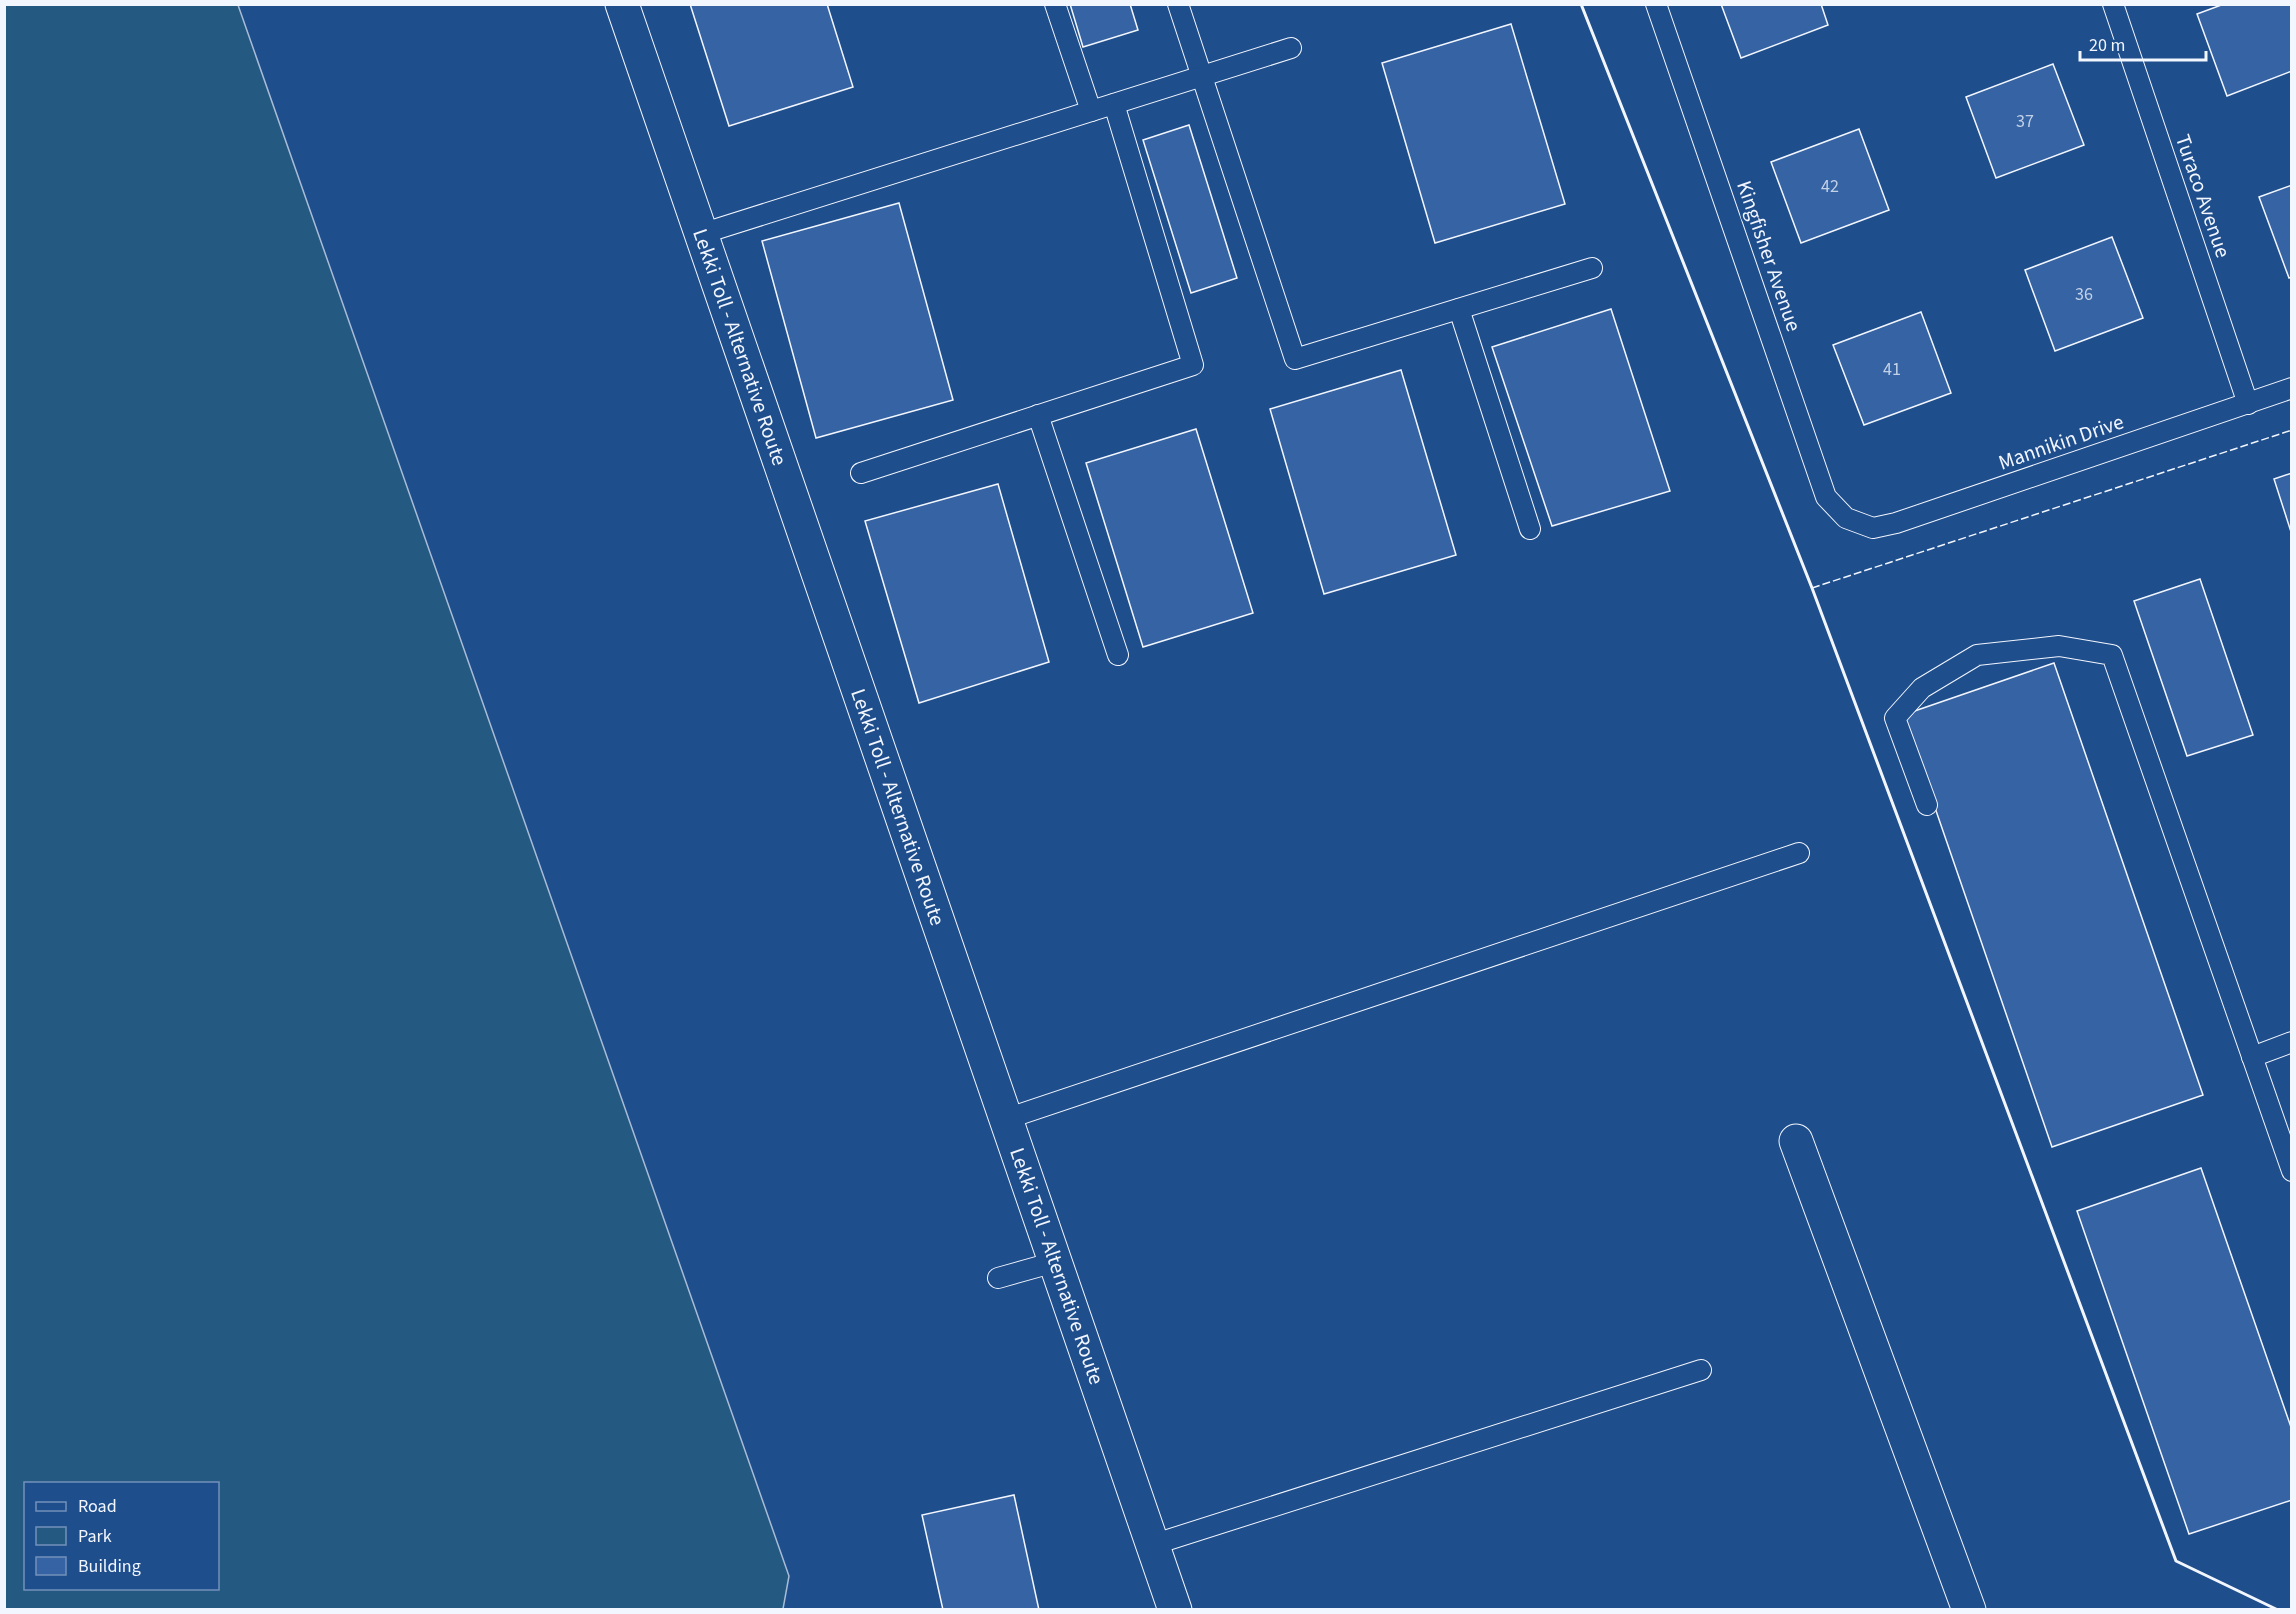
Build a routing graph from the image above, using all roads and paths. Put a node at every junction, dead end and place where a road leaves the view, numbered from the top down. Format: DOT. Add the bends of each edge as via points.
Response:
graph roads {
  1 [pos="622,4"];
  2 [pos="1055,4"];
  3 [pos="1178,4"];
  4 [pos="1656,4"];
  5 [pos="2113,4"];
  6 [pos="1291,48"];
  7 [pos="1201,78"];
  8 [pos="1114,104"];
  9 [pos="1091,111"];
  10 [pos="701,234"];
  11 [pos="1592,268"];
  12 [pos="1459,309"];
  13 [pos="2292,388"];
  14 [pos="2248,404"];
  15 [pos="1038,415"];
  16 [pos="861,473"];
  17 [pos="1846,518"];
  18 [pos="1530,529"];
  19 [pos="1118,656"];
  20 [pos="1927,805"];
  21 [pos="1799,853"];
  22 [pos="2292,1042"];
  23 [pos="2252,1057"];
  24 [pos="1006,1119"];
  25 [pos="1796,1141"];
  26 [pos="2292,1171"];
  27 [pos="1055,1262"];
  28 [pos="998,1278"];
  29 [pos="1701,1370"];
  30 [pos="1152,1545"];
  31 [pos="1175,1610"];
  32 [pos="1969,1610"];
  1 -- 10 [label="street, Lekki Toll - Alternative Route"];
  2 -- 9 [label="lane"];
  3 -- 7 [label="lane"];
  4 -- 17 [label="lane, Kingfisher Avenue" via="1826,497"];
  5 -- 14 [label="lane, Turaco Avenue"];
  6 -- 7 [label="lane"];
  7 -- 8 [label="lane"];
  7 -- 12 [label="lane" via="1295,359"];
  8 -- 9 [label="lane"];
  8 -- 15 [label="lane" via="1193,364"];
  9 -- 10 [label="lane"];
  10 -- 24 [label="street, Lekki Toll - Alternative Route"];
  11 -- 12 [label="lane"];
  12 -- 18 [label="lane"];
  13 -- 14 [label="lane, Mannikin Drive"];
  14 -- 17 [label="lane, Mannikin Drive" via="1896,523 1873,528"];
  15 -- 16 [label="lane"];
  15 -- 19 [label="lane"];
  20 -- 23 [label="lane" via="1895,718 1922,688 1977,655 2059,646 2112,655"];
  21 -- 24 [label="lane"];
  22 -- 23 [label="lane"];
  23 -- 26 [label="lane"];
  24 -- 27 [label="street, Lekki Toll - Alternative Route"];
  25 -- 32 [label="street"];
  27 -- 28 [label="lane"];
  27 -- 30 [label="street, Lekki Toll - Alternative Route"];
  29 -- 30 [label="lane"];
  30 -- 31 [label="street, Lekki Toll - Alternative Route"];
}
